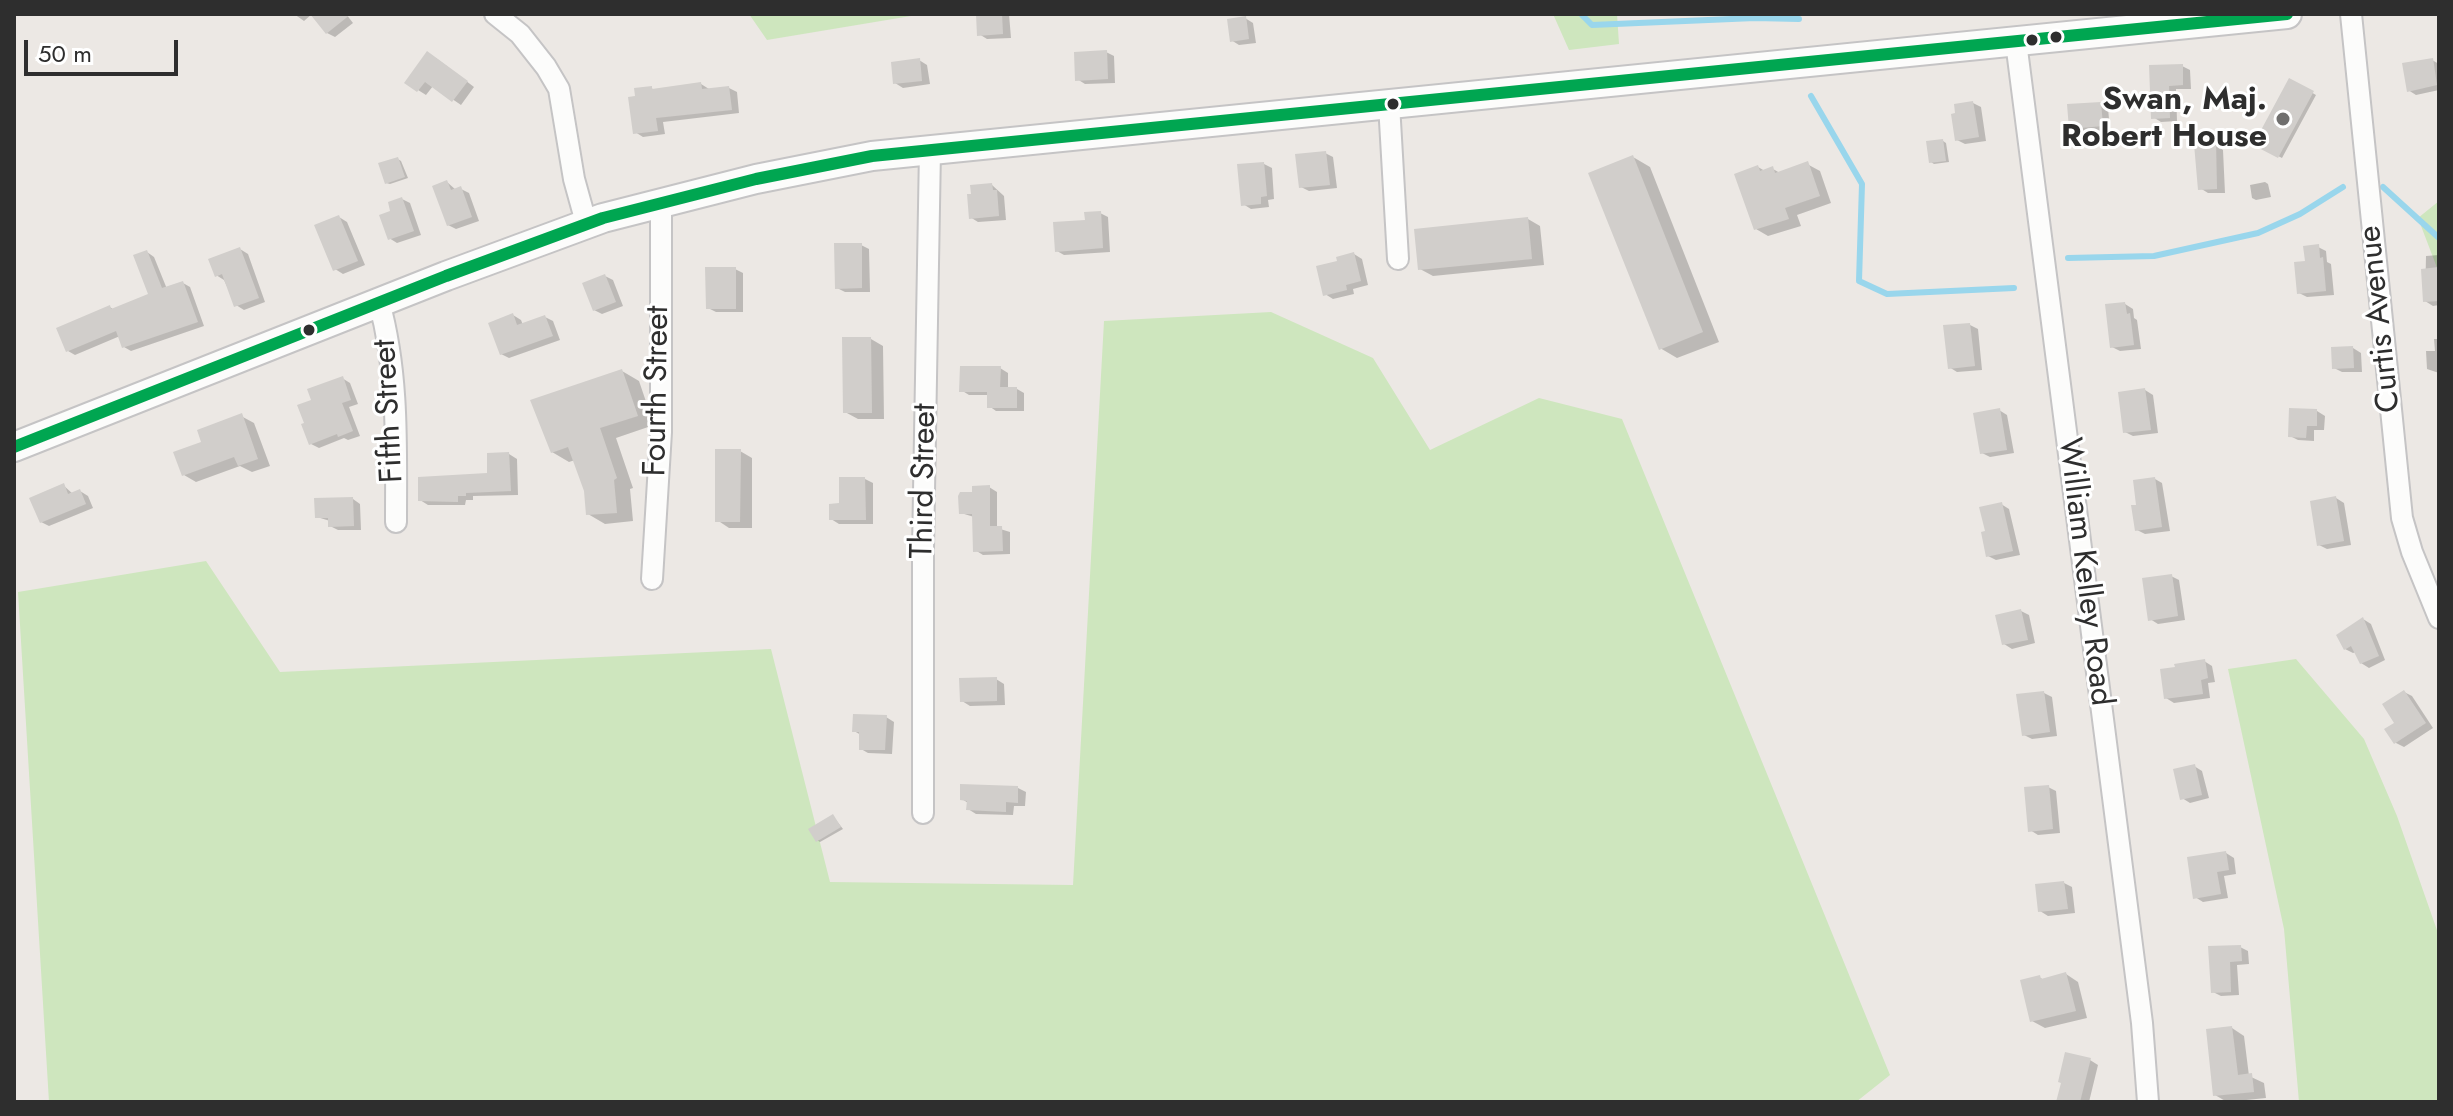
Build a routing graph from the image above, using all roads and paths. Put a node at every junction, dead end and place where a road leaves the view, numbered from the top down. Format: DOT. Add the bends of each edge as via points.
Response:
graph roads {
  1 [pos="495,14"];
  2 [pos="2287,14"];
  3 [pos="2351,14"];
  4 [pos="2016,42"];
  5 [pos="1389,104"];
  6 [pos="930,150"];
  7 [pos="661,202"];
  8 [pos="587,226"];
  9 [pos="1398,259"];
  10 [pos="379,302"];
  11 [pos="14,447"];
  12 [pos="396,522"];
  13 [pos="652,579"];
  14 [pos="2439,618"];
  15 [pos="923,813"];
  16 [pos="2148,1102"];
  1 -- 8 [label="street" via="520,34 559,89"];
  2 -- 4 [label="main road"];
  3 -- 14 [label="street, Curtis Avenue" via="2402,518"];
  4 -- 5 [label="main road"];
  4 -- 16 [label="street, William Kelley Road"];
  5 -- 6 [label="main road"];
  5 -- 9 [label="street"];
  6 -- 7 [label="main road" via="872,156"];
  6 -- 15 [label="street, Third Street"];
  7 -- 8 [label="main road"];
  7 -- 13 [label="street, Fourth Street" via="661,432"];
  8 -- 10 [label="main road"];
  10 -- 11 [label="main road"];
  10 -- 12 [label="street, Fifth Street" via="396,410"];
}
